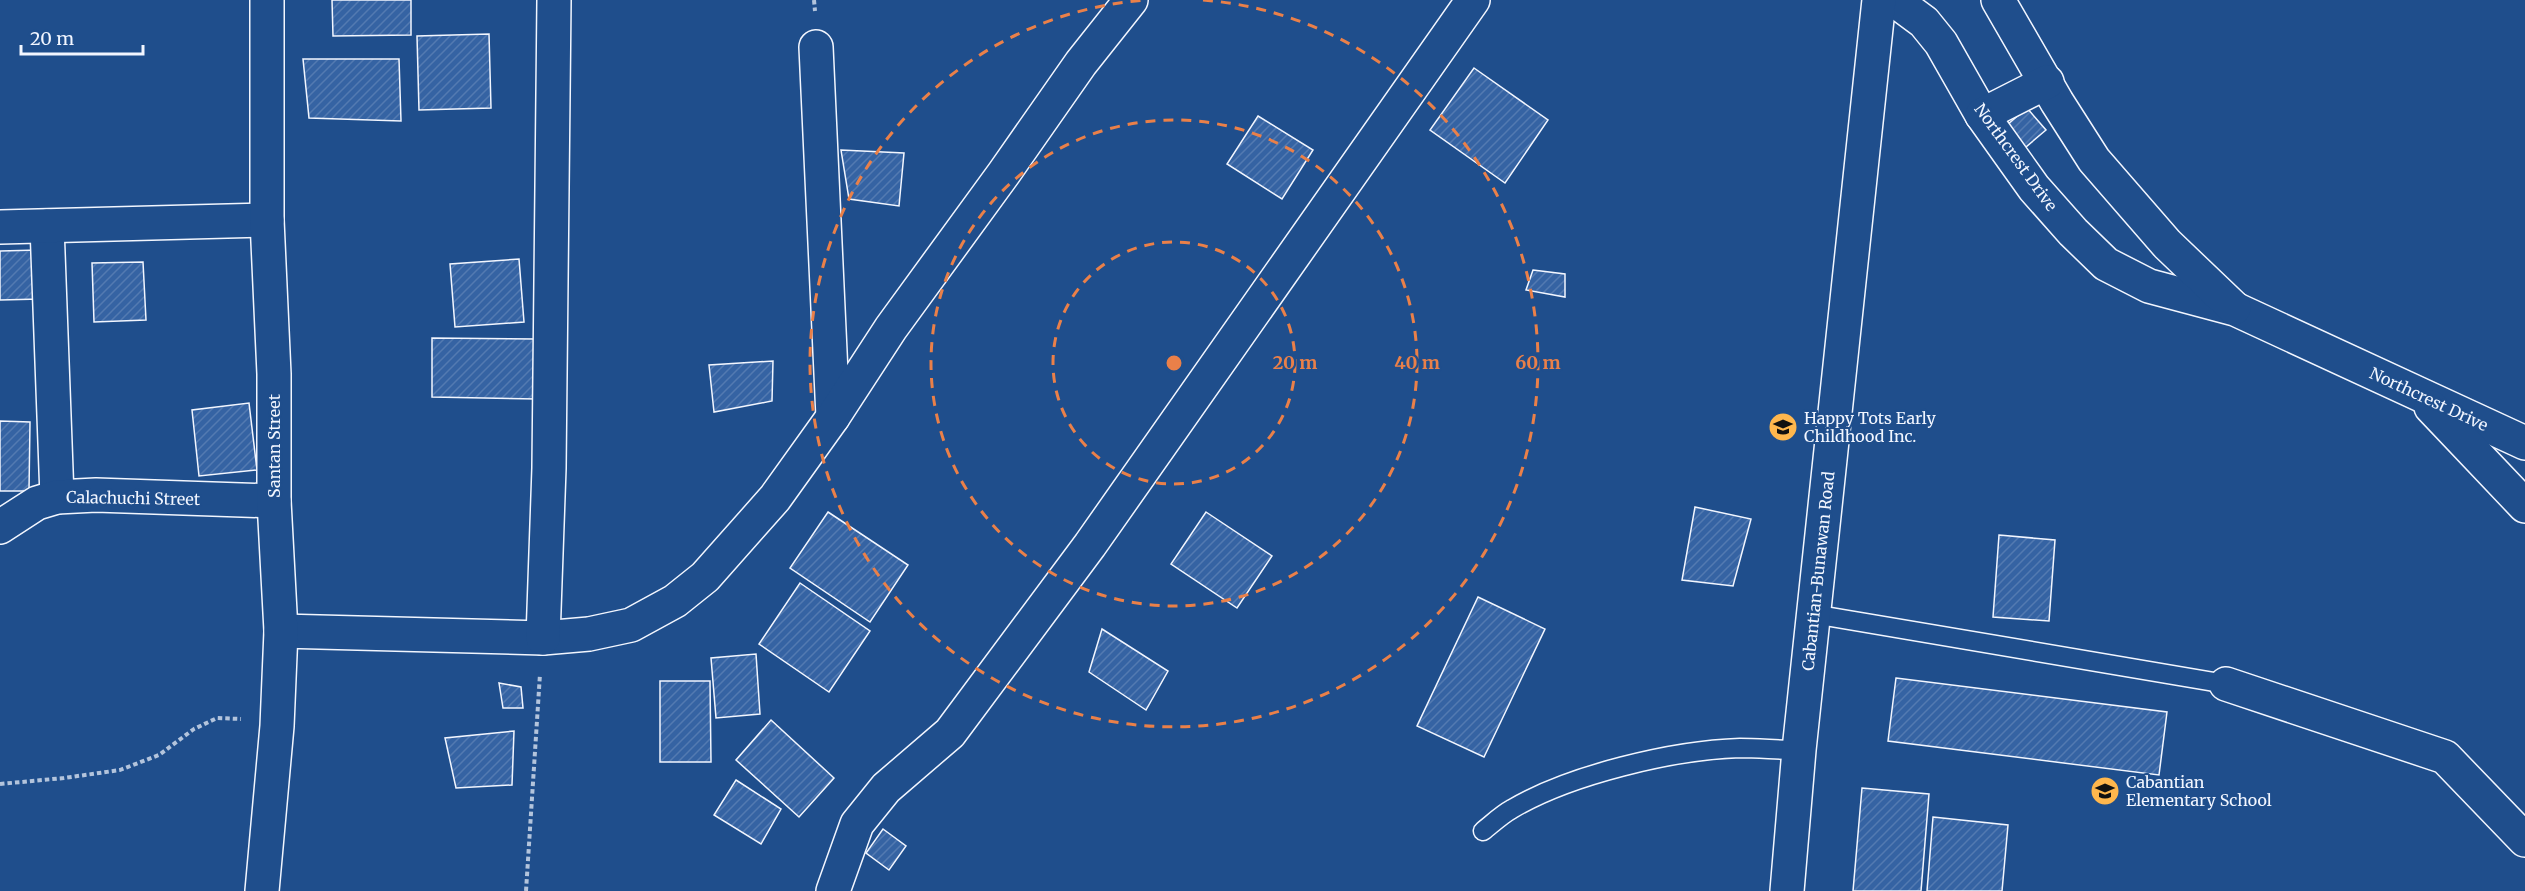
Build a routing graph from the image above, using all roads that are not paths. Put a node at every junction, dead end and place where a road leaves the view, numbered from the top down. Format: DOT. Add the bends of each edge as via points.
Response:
graph roads {
  1 [pos="267,0"];
  2 [pos="554,0"];
  3 [pos="1131,0"];
  4 [pos="1473,0"];
  5 [pos="1879,0"];
  6 [pos="1888,0"];
  7 [pos="1998,0"];
  8 [pos="816,47"];
  9 [pos="2047,82"];
  10 [pos="1982,115"];
  11 [pos="267,220"];
  12 [pos="0,226"];
  13 [pos="47,226"];
  14 [pos="2235,309"];
  15 [pos="2418,394"];
  16 [pos="833,417"];
  17 [pos="2525,443"];
  18 [pos="57,496"];
  19 [pos="274,501"];
  20 [pos="2525,506"];
  21 [pos="0,527"];
  22 [pos="1813,614"];
  23 [pos="281,630"];
  24 [pos="543,638"];
  25 [pos="2226,684"];
  26 [pos="1799,750"];
  27 [pos="1483,831"];
  28 [pos="2525,840"];
  29 [pos="262,891"];
  30 [pos="833,891"];
  31 [pos="1787,891"];
  1 -- 11 [label="street, Santan Street"];
  2 -- 24 [label="street" via="549,468"];
  3 -- 16 [label="street" via="1081,63 891,328"];
  4 -- 30 [label="street" via="1026,633 950,733 886,788 857,824"];
  5 -- 22 [label="street, Cabantian-Bunawan Road"];
  6 -- 10 [label="street, Northcrest Drive" via="1924,22 1941,43"];
  7 -- 9 [label="street, Northcrest Drive"];
  8 -- 16 [label="street"];
  9 -- 10 [label="street"];
  9 -- 14 [label="street, Northcrest Drive" via="2094,160 2167,244"];
  10 -- 14 [label="street, Northcrest Drive" via="2034,188 2106,264 2149,286"];
  11 -- 13 [label="street"];
  11 -- 19 [label="street, Santan Street" via="274,374"];
  12 -- 13 [label="street"];
  13 -- 18 [label="street"];
  14 -- 15 [label="street, Northcrest Drive"];
  15 -- 17 [label="street, Northcrest Drive"];
  15 -- 20 [label="street"];
  16 -- 24 [label="street" via="775,498 705,577 675,601 631,625"];
  18 -- 19 [label="street, Calachuchi Street"];
  18 -- 21 [label="street, Calachuchi Street" via="37,503"];
  19 -- 23 [label="street, Santan Street"];
  22 -- 25 [label="lane"];
  22 -- 26 [label="street, Cabantian-Bunawan Road"];
  23 -- 24 [label="street"];
  23 -- 29 [label="street, Santan Street"];
  25 -- 28 [label="street" via="2445,757"];
  26 -- 27 [label="lane" via="1739,748 1604,772 1549,791 1511,810"];
  26 -- 31 [label="street, Cabantian-Bunawan Road"];
}
